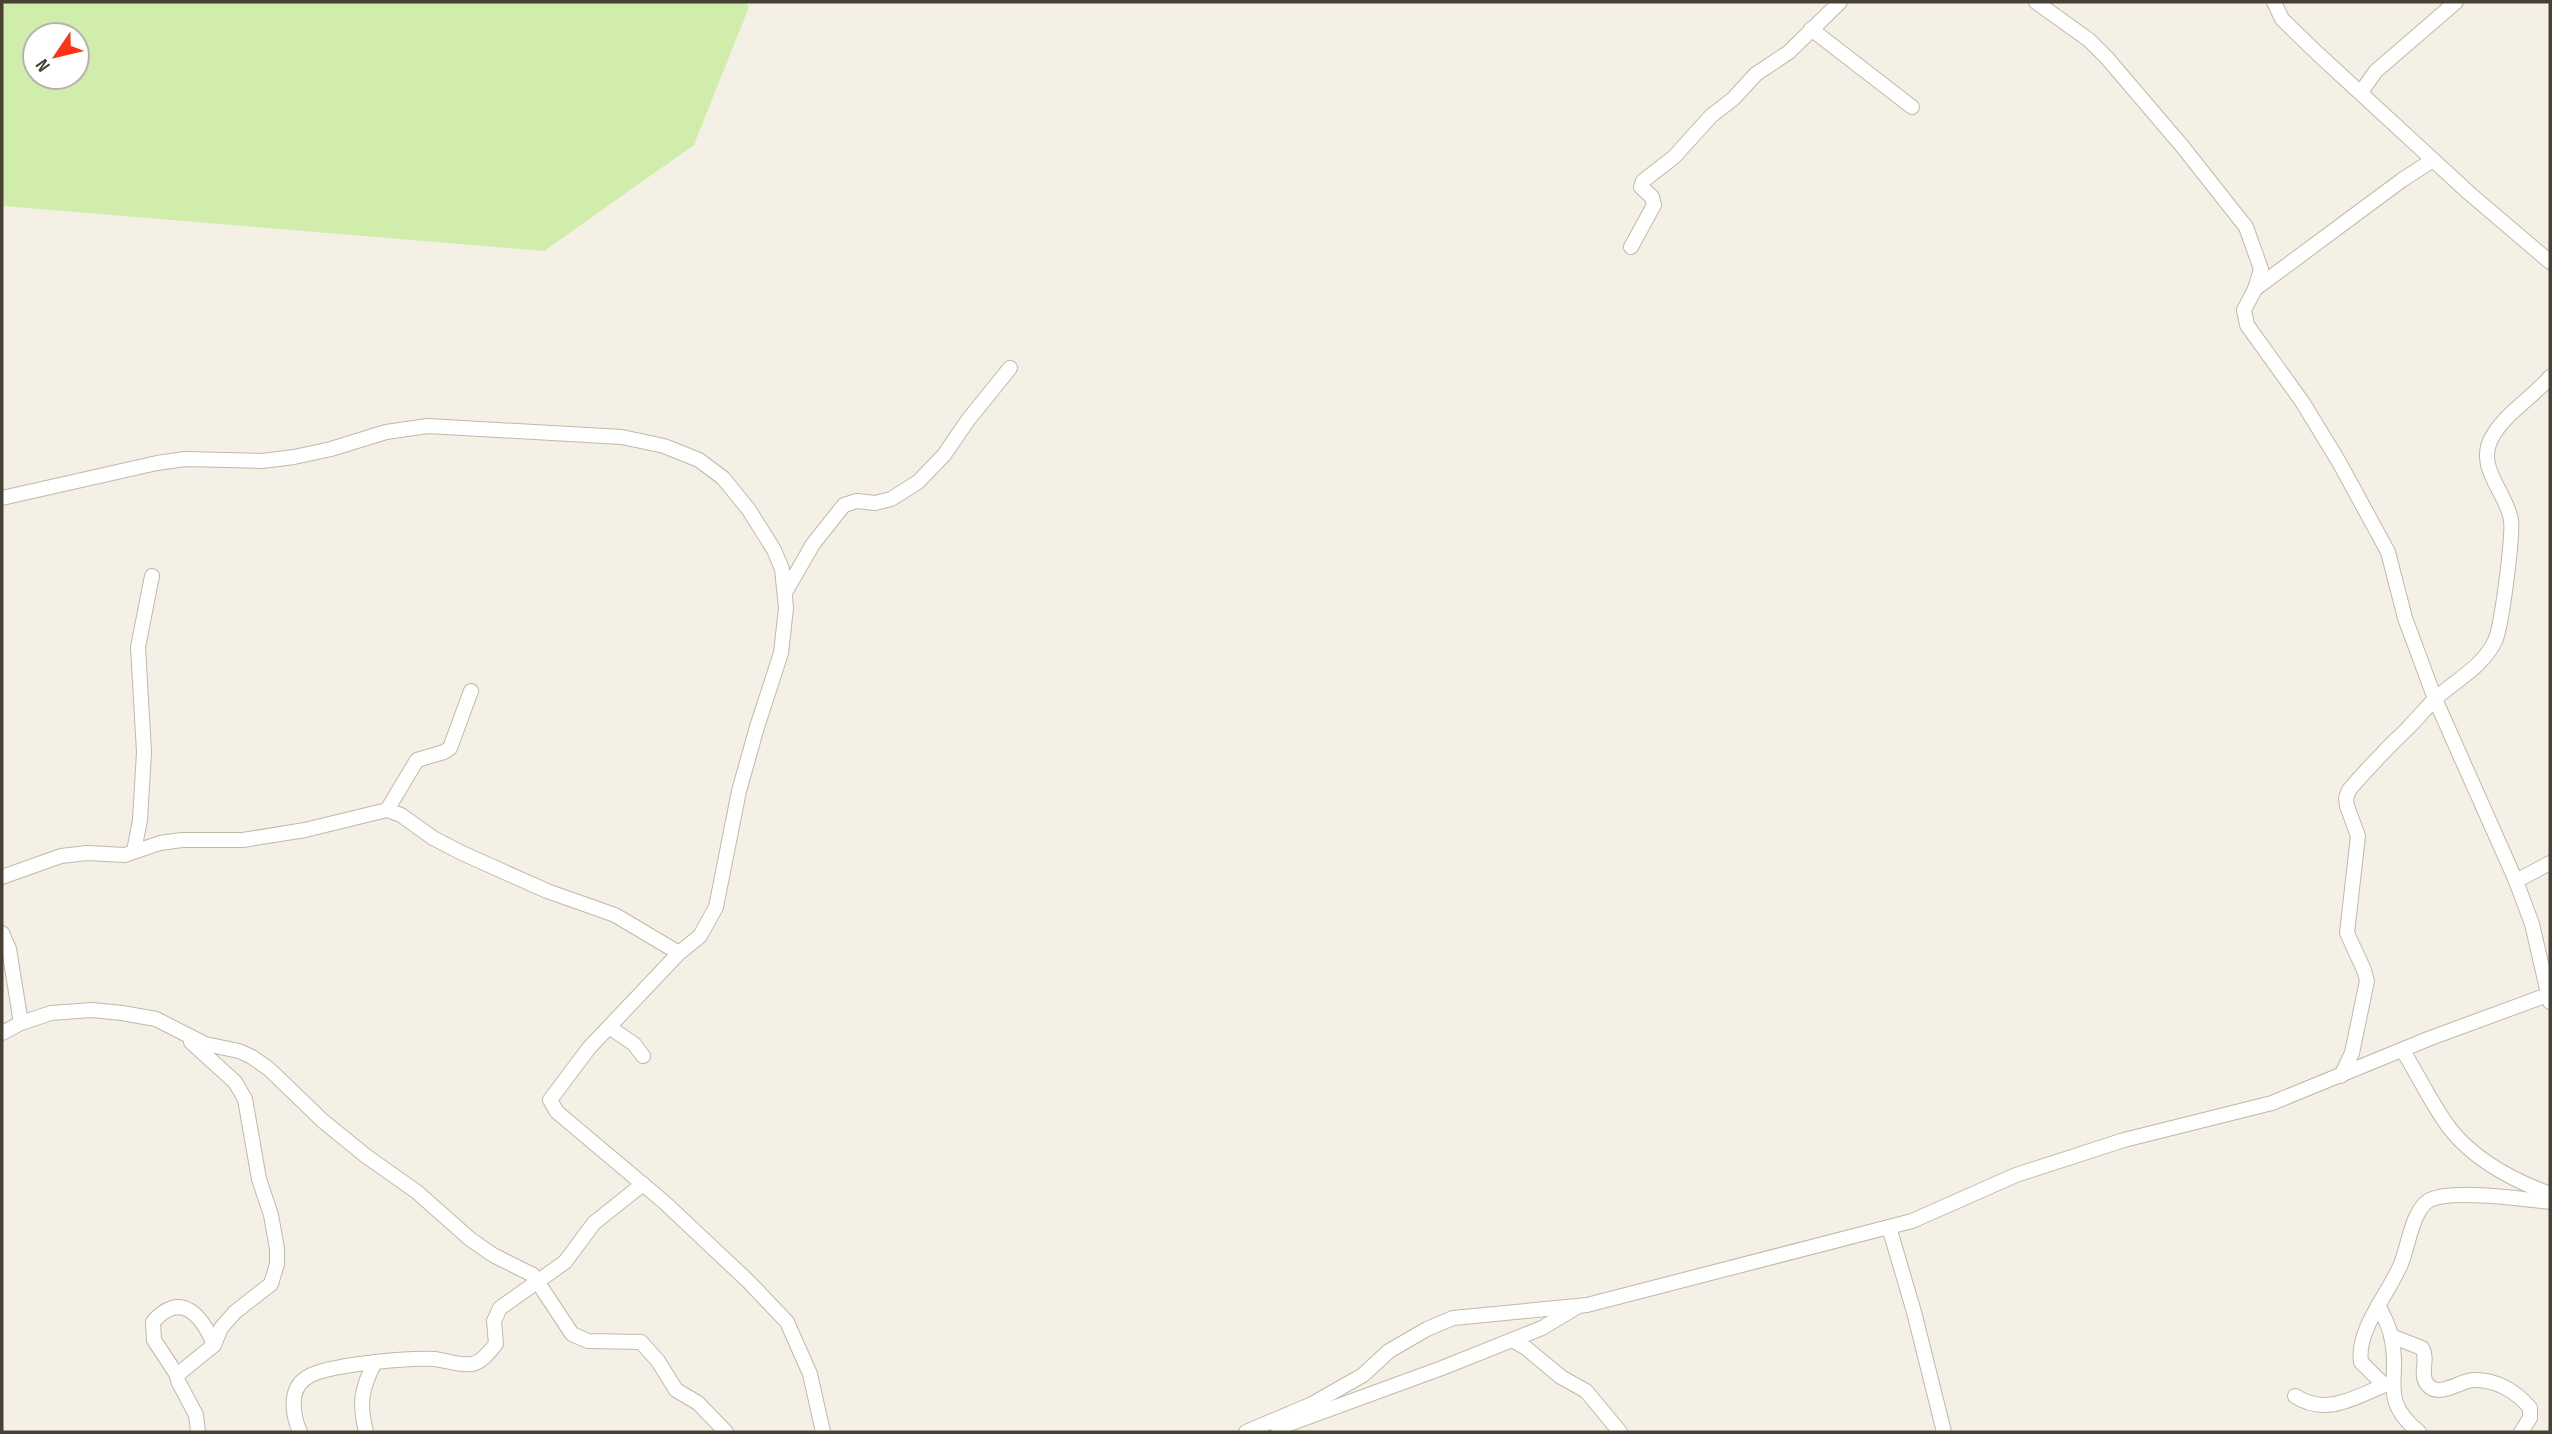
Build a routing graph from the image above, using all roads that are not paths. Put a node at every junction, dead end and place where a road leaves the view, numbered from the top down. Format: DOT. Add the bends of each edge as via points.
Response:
graph roads {
  1 [pos="1840,2"];
  2 [pos="2035,2"];
  3 [pos="2274,2"];
  4 [pos="2456,2"];
  5 [pos="1811,29"];
  6 [pos="2361,92"];
  7 [pos="1912,107"];
  8 [pos="2433,160"];
  9 [pos="1631,247"];
  10 [pos="2550,262"];
  11 [pos="2255,289"];
  12 [pos="1010,368"];
  13 [pos="2550,377"];
  14 [pos="2,498"];
  15 [pos="152,576"];
  16 [pos="786,592"];
  17 [pos="471,691"];
  18 [pos="2435,699"];
  19 [pos="387,810"];
  20 [pos="134,851"];
  21 [pos="2550,863"];
  22 [pos="2,877"];
  23 [pos="2516,881"];
  24 [pos="2,933"];
  25 [pos="679,953"];
  26 [pos="2550,995"];
  27 [pos="2550,1004"];
  28 [pos="21,1023"];
  29 [pos="608,1027"];
  30 [pos="180,1031"];
  31 [pos="2,1033"];
  32 [pos="2403,1051"];
  33 [pos="643,1056"];
  34 [pos="2341,1076"];
  35 [pos="642,1184"];
  36 [pos="2550,1194"];
  37 [pos="2550,1202"];
  38 [pos="1889,1227"];
  39 [pos="539,1281"];
  40 [pos="2378,1305"];
  41 [pos="1579,1306"];
  42 [pos="2391,1336"];
  43 [pos="1511,1340"];
  44 [pos="214,1345"];
  45 [pos="375,1362"];
  46 [pos="177,1375"];
  47 [pos="2389,1383"];
  48 [pos="2295,1396"];
  49 [pos="1271,1429"];
  50 [pos="198,1432"];
  51 [pos="300,1432"];
  52 [pos="366,1432"];
  53 [pos="726,1432"];
  54 [pos="823,1432"];
  55 [pos="1246,1432"];
  56 [pos="1620,1432"];
  57 [pos="1944,1432"];
  58 [pos="2419,1432"];
  59 [pos="2521,1432"];
  1 -- 5 [label="street"];
  2 -- 11 [label="street" via="2107,58 2246,227 2261,269"];
  3 -- 6 [label="street" via="2282,19"];
  4 -- 6 [label="street" via="2376,71"];
  5 -- 7 [label="street"];
  5 -- 9 [label="street" via="1785,56 1756,74 1643,181 1641,187 1654,205"];
  6 -- 8 [label="street"];
  8 -- 10 [label="street"];
  8 -- 11 [label="street"];
  11 -- 18 [label="street" via="2244,310 2247,324 2303,403 2388,552 2405,618"];
  12 -- 16 [label="street" via="918,482 891,499 844,505 813,544"];
  13 -- 18 [label="street" via="2491,440 2491,475 2508,508 2511,527 2495,642 2467,675"];
  14 -- 16 [label="street" via="157,463 294,457 386,432 428,426 622,437 699,460 723,478 774,550"];
  15 -- 20 [label="street" via="138,647 144,751"];
  16 -- 25 [label="street" via="781,653 739,790 716,907 700,936"];
  17 -- 19 [label="street" via="450,748 417,760"];
  18 -- 23 [label="street"];
  18 -- 34 [label="street" via="2388,746 2346,798 2358,836 2347,933 2367,981 2353,1053"];
  19 -- 20 [label="street" via="305,830 243,840 182,840"];
  19 -- 25 [label="street" via="462,853 615,915"];
  20 -- 22 [label="street" via="61,856"];
  21 -- 23 [label="street"];
  23 -- 26 [label="street"];
  24 -- 28 [label="street" via="9,948"];
  25 -- 29 [label="street"];
  26 -- 27 [label="street"];
  26 -- 32 [label="street"];
  28 -- 30 [label="street" via="51,1013 92,1010 156,1019"];
  28 -- 31 [label="street"];
  29 -- 33 [label="street"];
  29 -- 35 [label="street" via="550,1100 582,1136"];
  30 -- 39 [label="street" via="205,1044 252,1056 323,1122 417,1192 470,1239"];
  30 -- 44 [label="street" via="227,1073 245,1099 277,1249 271,1284 234,1312"];
  32 -- 34 [label="street"];
  32 -- 36 [label="street" via="2462,1142 2497,1168"];
  34 -- 38 [label="street" via="2272,1103 2124,1140 2016,1175"];
  35 -- 39 [label="street" via="594,1223 565,1262"];
  35 -- 54 [label="street" via="787,1322 810,1374"];
  37 -- 40 [label="street" via="2465,1196 2429,1201 2414,1220 2401,1264"];
  38 -- 41 [label="street"];
  38 -- 57 [label="street"];
  39 -- 45 [label="street" via="500,1308 494,1321 496,1344 476,1363 435,1359"];
  39 -- 53 [label="street" via="572,1334 588,1341 641,1342 676,1390 698,1403"];
  40 -- 42 [label="street"];
  40 -- 47 [label="street" via="2361,1344 2361,1362"];
  41 -- 43 [label="street" via="1554,1323"];
  41 -- 49 [label="street" via="1453,1318 1389,1351 1363,1376"];
  42 -- 47 [label="street"];
  42 -- 59 [label="street" via="2422,1348 2424,1378 2434,1390 2477,1380 2505,1386 2522,1398 2530,1408 2530,1418"];
  43 -- 49 [label="street"];
  43 -- 56 [label="street" via="1586,1391"];
  44 -- 46 [label="street"];
  44 -- 46 [label="street" via="189,1310 178,1306 159,1315 153,1322 154,1340"];
  45 -- 51 [label="street" via="330,1370 302,1382 292,1409"];
  45 -- 52 [label="street" via="362,1390"];
  46 -- 50 [label="street" via="196,1415"];
  47 -- 48 [label="street" via="2330,1405 2307,1404"];
  47 -- 58 [label="street" via="2399,1412"];
  49 -- 55 [label="street"];
}
